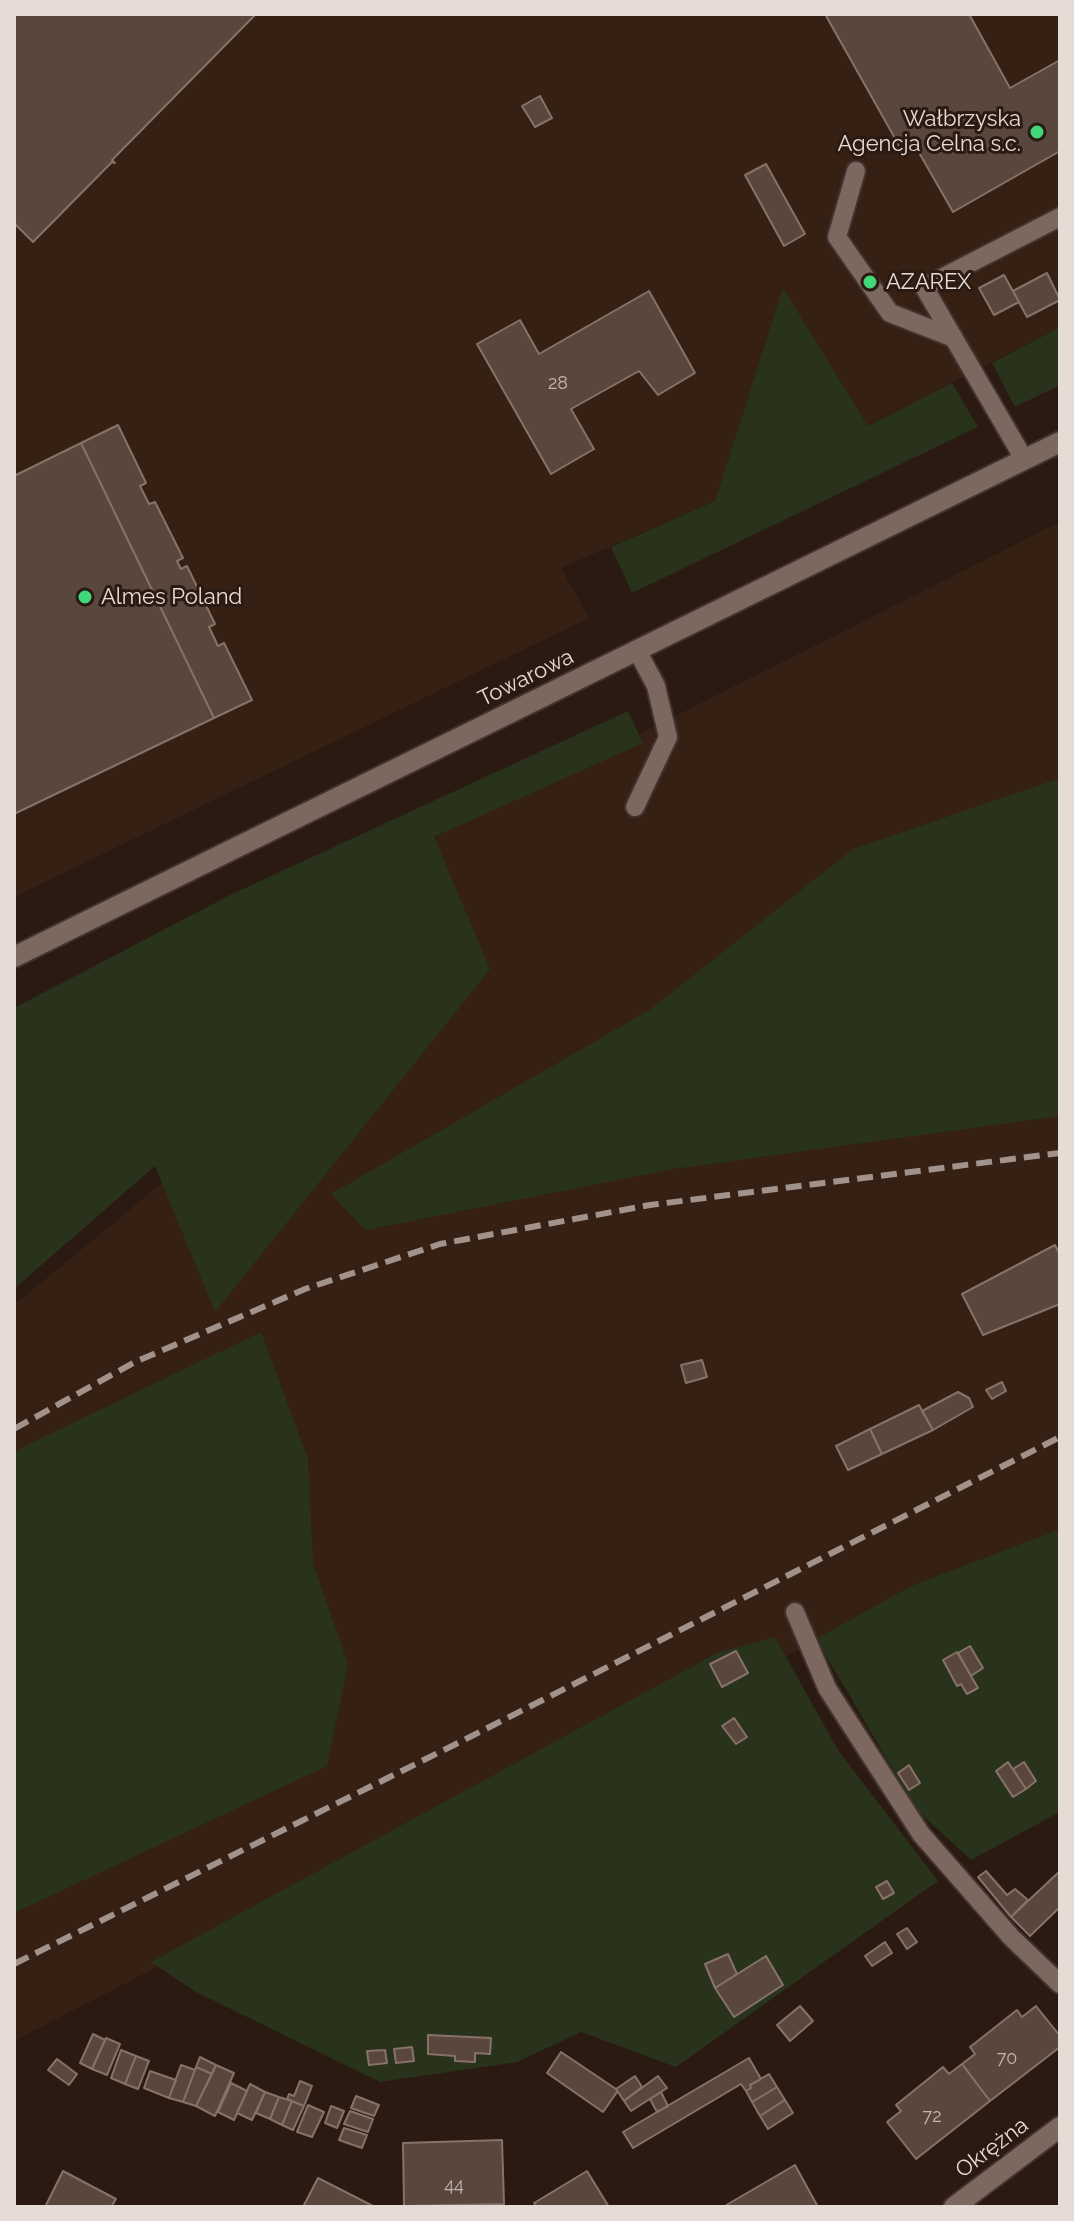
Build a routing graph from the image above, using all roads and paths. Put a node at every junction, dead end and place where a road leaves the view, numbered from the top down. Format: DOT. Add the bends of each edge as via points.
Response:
graph roads {
  1 [pos="856,171"];
  2 [pos="1060,217"];
  3 [pos="954,338"];
  4 [pos="1060,442"];
  5 [pos="1024,459"];
  6 [pos="637,650"];
  7 [pos="635,807"];
  8 [pos="14,957"];
  9 [pos="795,1612"];
  10 [pos="1060,1984"];
  11 [pos="1060,2127"];
  12 [pos="954,2207"];
  1 -- 3 [label="lane" via="837,237 890,313"];
  2 -- 3 [label="lane" via="924,287"];
  3 -- 5 [label="lane"];
  4 -- 5 [label="main road, Towarowa"];
  5 -- 6 [label="main road, Towarowa"];
  6 -- 7 [label="lane" via="656,686 668,737"];
  6 -- 8 [label="main road, Towarowa"];
  9 -- 10 [label="lane" via="827,1688 921,1834"];
  11 -- 12 [label="main road, Okrężna"];
}
